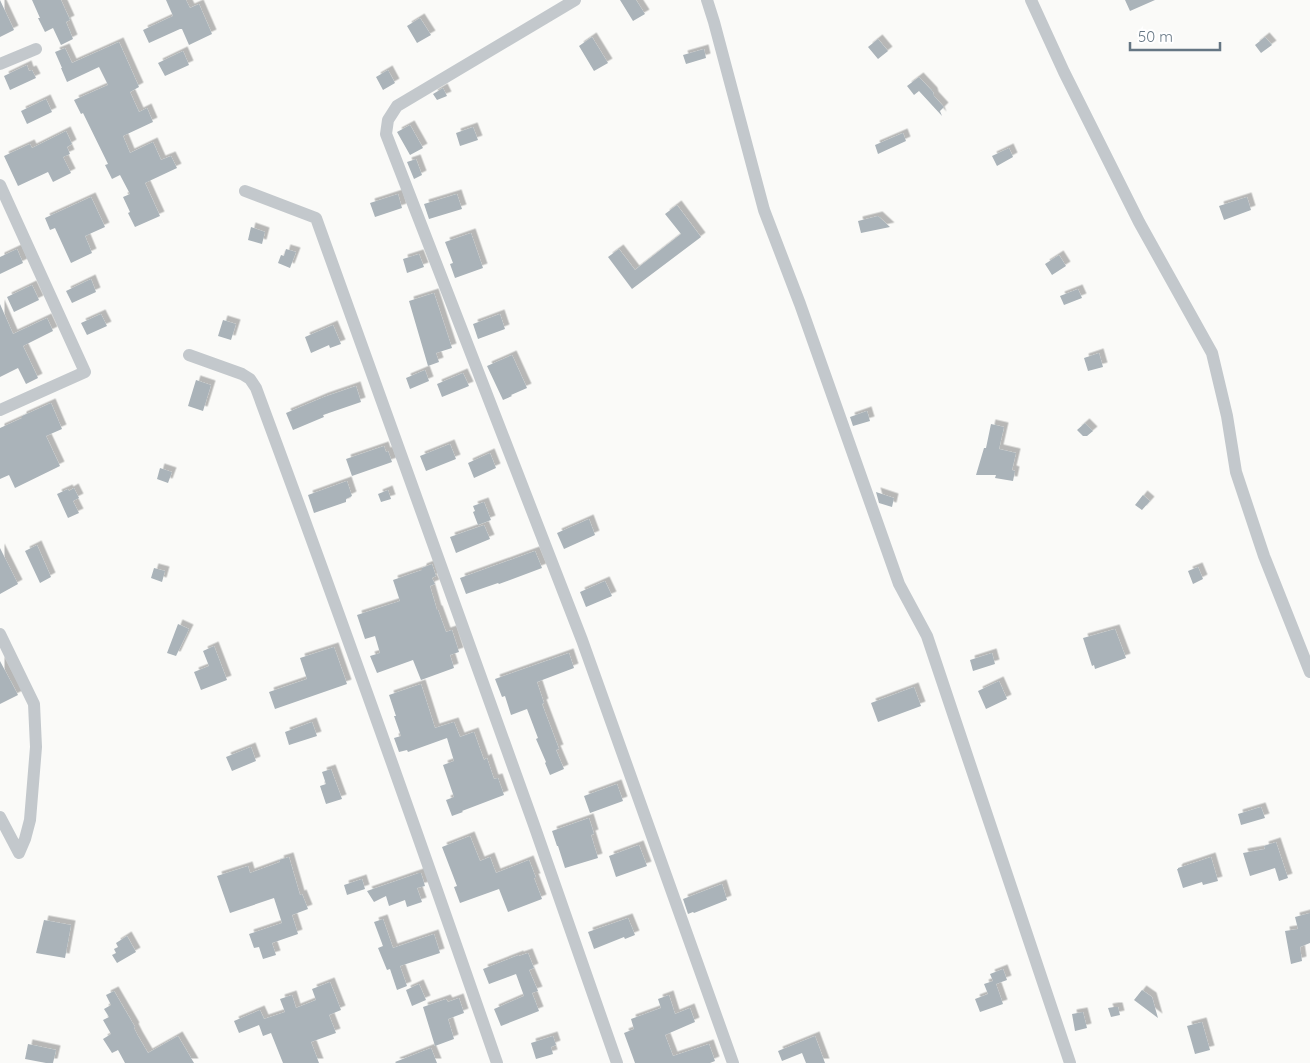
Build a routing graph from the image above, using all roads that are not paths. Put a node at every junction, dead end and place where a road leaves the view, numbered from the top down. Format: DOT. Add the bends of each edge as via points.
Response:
graph roads {
  1 [pos="575,0"];
  2 [pos="707,0"];
  3 [pos="1031,0"];
  4 [pos="36,49"];
  5 [pos="0,64"];
  6 [pos="0,185"];
  7 [pos="245,192"];
  8 [pos="189,355"];
  9 [pos="1,406"];
  10 [pos="0,634"];
  11 [pos="1310,672"];
  12 [pos="0,817"];
  13 [pos="497,1063"];
  14 [pos="617,1063"];
  15 [pos="733,1063"];
  16 [pos="1070,1063"];
  1 -- 15 [label="street" via="397,106 388,120 386,134 582,640"];
  2 -- 16 [label="street" via="764,210 899,584 927,636"];
  3 -- 11 [label="street" via="1138,222 1212,353 1236,472 1264,556"];
  4 -- 5 [label="street"];
  6 -- 9 [label="street" via="85,372"];
  7 -- 14 [label="street" via="316,218"];
  8 -- 13 [label="street" via="242,374 256,388 416,828"];
  10 -- 12 [label="street" via="34,704 36,747 30,820 19,853"];
}
